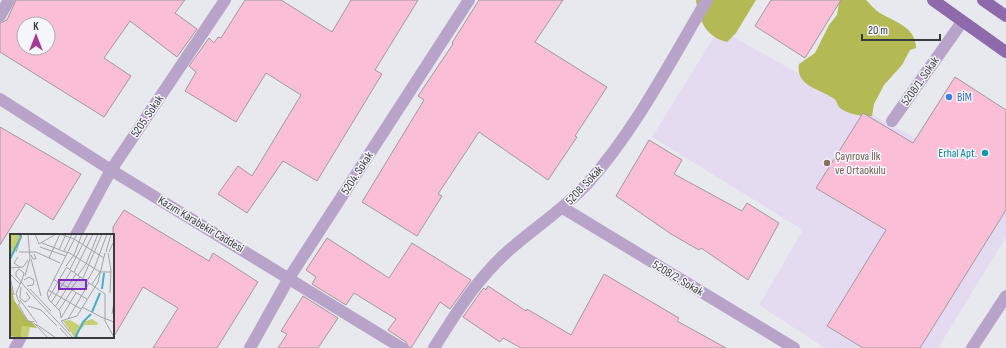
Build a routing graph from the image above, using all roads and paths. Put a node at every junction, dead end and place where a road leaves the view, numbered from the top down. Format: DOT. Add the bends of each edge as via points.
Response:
graph roads {
  1 [pos="9,0"];
  2 [pos="225,0"];
  3 [pos="469,0"];
  4 [pos="707,0"];
  5 [pos="933,0"];
  6 [pos="983,0"];
  7 [pos="0,16"];
  8 [pos="1006,16"];
  9 [pos="962,22"];
  10 [pos="1006,52"];
  11 [pos="0,99"];
  12 [pos="892,121"];
  13 [pos="111,170"];
  14 [pos="563,208"];
  15 [pos="77,234"];
  16 [pos="289,278"];
  17 [pos="1006,296"];
  18 [pos="20,338"];
  19 [pos="15,348"];
  20 [pos="250,348"];
  21 [pos="402,348"];
  22 [pos="434,348"];
  23 [pos="794,348"];
  24 [pos="972,348"];
  1 -- 7 [label="street"];
  2 -- 13 [label="street, 5205. Sokak"];
  3 -- 16 [label="street, 5204. Sokak"];
  4 -- 14 [label="street, 5208. Sokak" via="608,160"];
  5 -- 9 [label="main road"];
  6 -- 8 [label="main road"];
  9 -- 10 [label="main road"];
  9 -- 12 [label="street, 5208/1. Sokak"];
  11 -- 13 [label="street, Kazım Karabekir Caddesi"];
  13 -- 15 [label="street, 5205. Sokak"];
  13 -- 16 [label="street, Kazım Karabekir Caddesi"];
  14 -- 22 [label="street, 5208. Sokak" via="527,235 485,274 470,291"];
  14 -- 23 [label="street, 5208/2. Sokak"];
  16 -- 20 [label="street, 5204. Sokak"];
  16 -- 21 [label="street, Kazım Karabekir Caddesi"];
  17 -- 24 [label="street"];
  18 -- 19 [label="street"];
}
